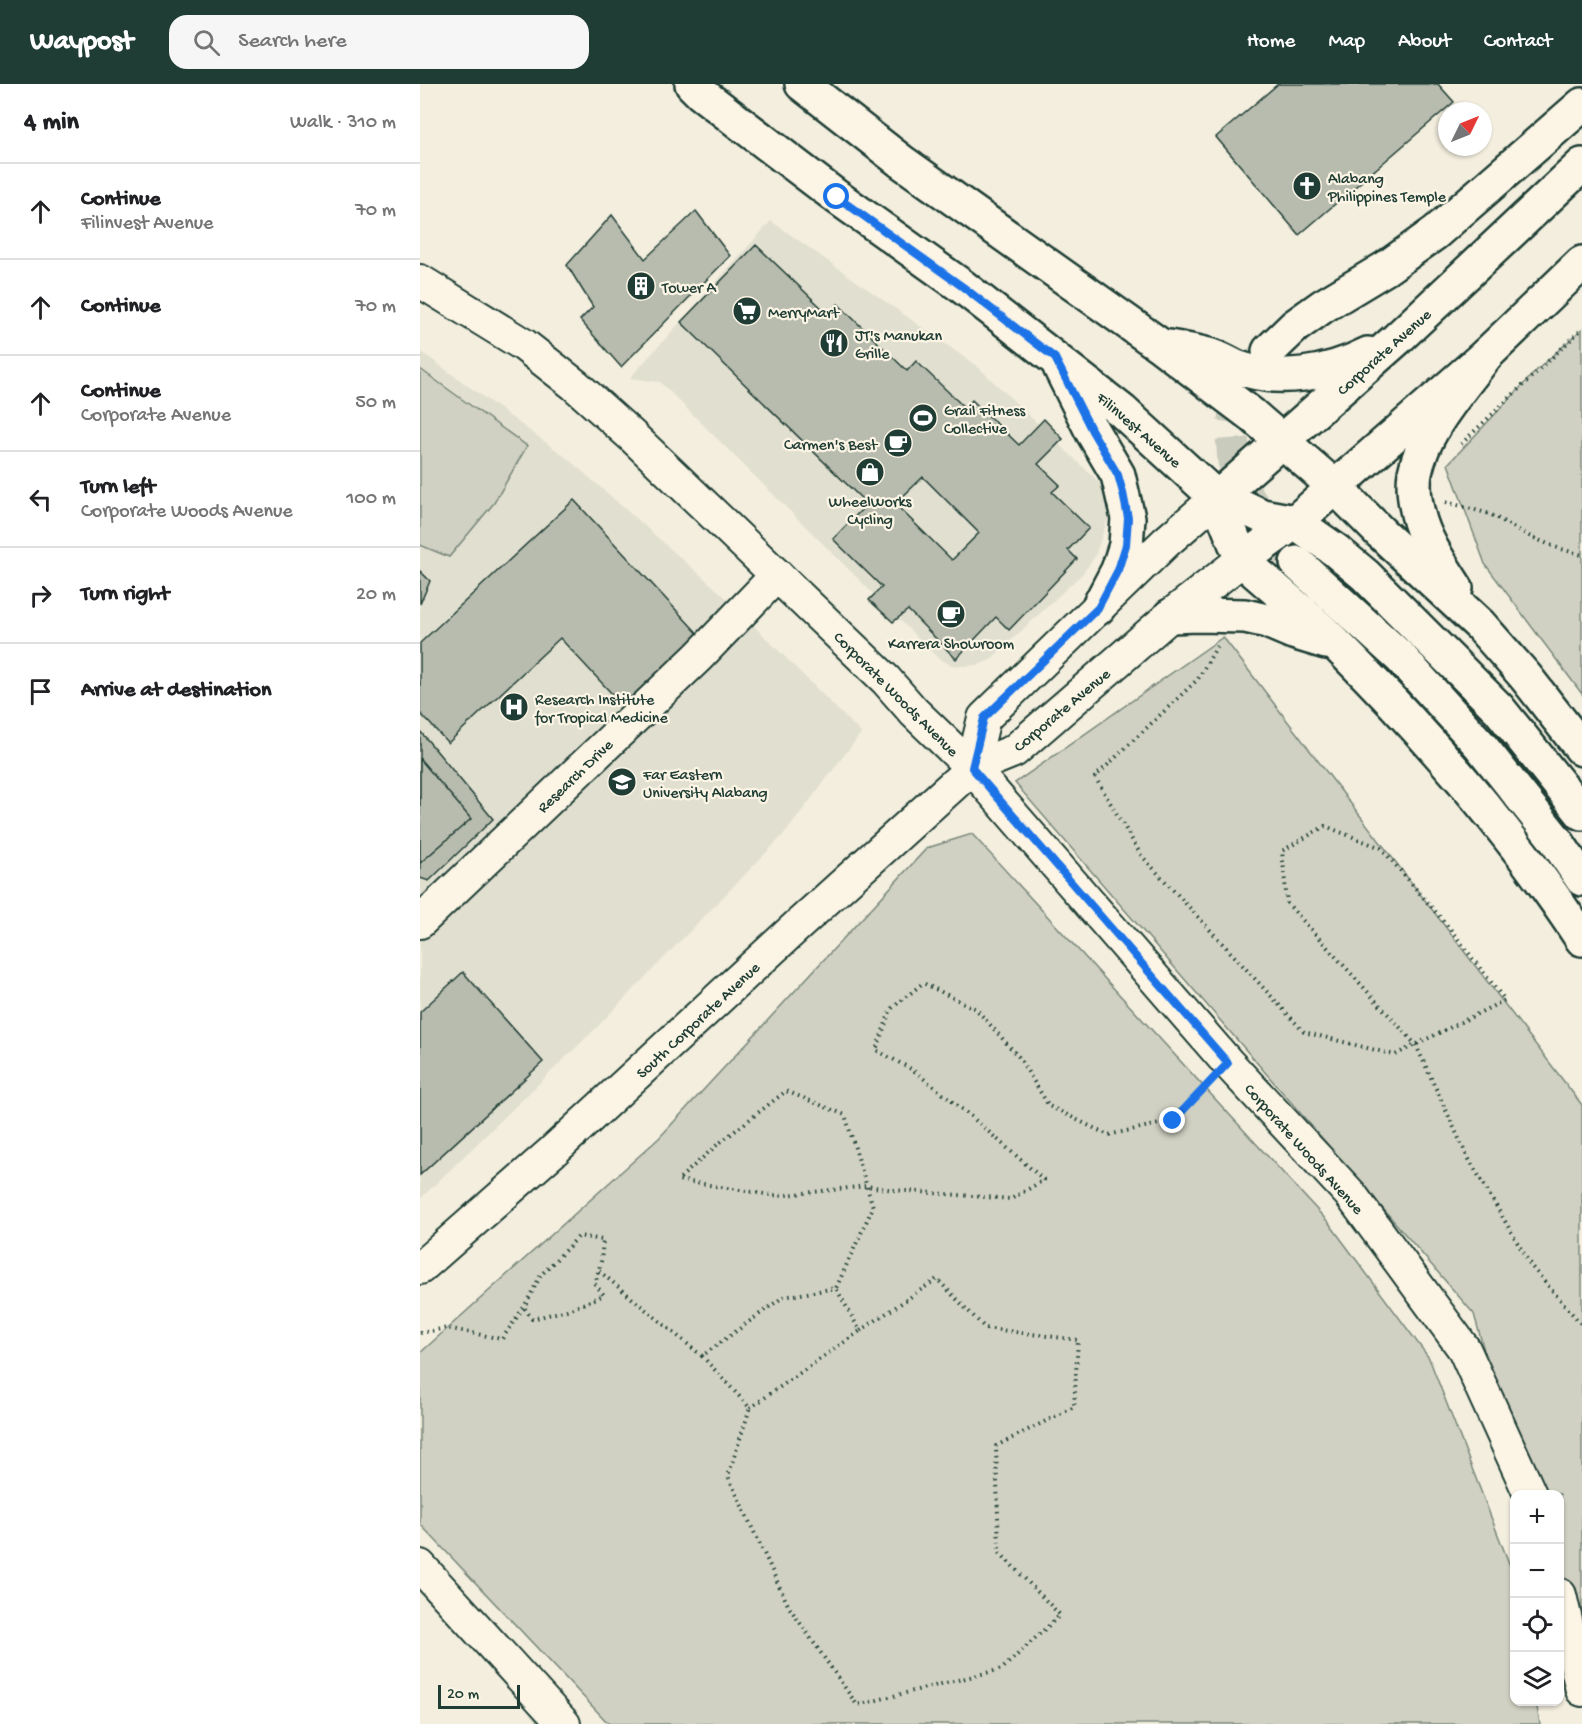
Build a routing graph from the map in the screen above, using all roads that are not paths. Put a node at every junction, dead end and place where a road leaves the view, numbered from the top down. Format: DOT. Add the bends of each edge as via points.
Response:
graph roads {
  1 [pos="692,84"];
  2 [pos="802,84"];
  3 [pos="1582,105"];
  4 [pos="1582,165"];
  5 [pos="1582,263"];
  6 [pos="420,281"];
  7 [pos="1397,339"];
  8 [pos="1161,346"];
  9 [pos="1269,351"];
  10 [pos="1486,355"];
  11 [pos="1055,358"];
  12 [pos="1283,441"];
  13 [pos="1334,486"];
  14 [pos="1217,498"];
  15 [pos="1295,522"];
  16 [pos="1242,560"];
  17 [pos="1297,563"];
  18 [pos="777,575"];
  19 [pos="1098,608"];
  20 [pos="1170,616"];
  21 [pos="1480,625"];
  22 [pos="1339,646"];
  23 [pos="1582,749"];
  24 [pos="972,768"];
  25 [pos="1582,813"];
  26 [pos="1582,879"];
  27 [pos="420,922"];
  28 [pos="1582,939"];
  29 [pos="420,1268"];
  30 [pos="1528,1490"];
  31 [pos="420,1566"];
  32 [pos="1561,1598"];
  33 [pos="1582,1690"];
  34 [pos="564,1724"];
  1 -- 11 [label="main road, Filinvest Avenue"];
  2 -- 8 [label="main road" via="902,162"];
  3 -- 9 [label="main road" via="1435,232 1295,326"];
  4 -- 7 [label="main road, Corporate Avenue"];
  5 -- 10 [label="main road, Corporate Avenue"];
  6 -- 18 [label="street, Corporate Woods Avenue" via="524,345 575,385"];
  7 -- 8 [label="main road" via="1350,363 1287,375 1236,367 1217,357"];
  7 -- 12 [label="main road, Corporate Avenue"];
  8 -- 12 [label="main road"];
  10 -- 13 [label="main road, Corporate Avenue"];
  10 -- 21 [label="main road" via="1436,423 1415,475 1418,515 1428,540"];
  11 -- 14 [label="main road, Filinvest Avenue" via="1122,411"];
  11 -- 19 [label="main road" via="1118,475 1128,518 1126,545 1118,570"];
  12 -- 13 [label="main road"];
  12 -- 14 [label="main road, Corporate Avenue"];
  13 -- 15 [label="main road, Corporate Avenue"];
  13 -- 21 [label="main road"];
  14 -- 15 [label="main road" via="1262,516"];
  14 -- 16 [label="main road, Filinvest Avenue"];
  14 -- 19 [label="street, Corporate Avenue"];
  15 -- 16 [label="main road, Corporate Avenue"];
  15 -- 25 [label="main road" via="1365,575 1499,709"];
  16 -- 20 [label="street, Corporate Avenue"];
  16 -- 22 [label="main road"];
  17 -- 26 [label="main road" via="1400,657 1480,745 1556,839"];
  18 -- 24 [label="street, Corporate Woods Avenue"];
  18 -- 27 [label="street, Research Drive" via="698,657"];
  19 -- 24 [label="street, Corporate Avenue" via="984,718"];
  20 -- 22 [label="main road" via="1245,616"];
  20 -- 24 [label="street, Corporate Avenue" via="1014,751"];
  21 -- 23 [label="main road"];
  22 -- 28 [label="main road" via="1452,766 1551,892"];
  24 -- 29 [label="street, South Corporate Avenue"];
  24 -- 30 [label="street, Corporate Woods Avenue" via="1228,1063 1351,1195 1464,1349"];
  31 -- 34 [label="street"];
  32 -- 33 [label="street"];
}
